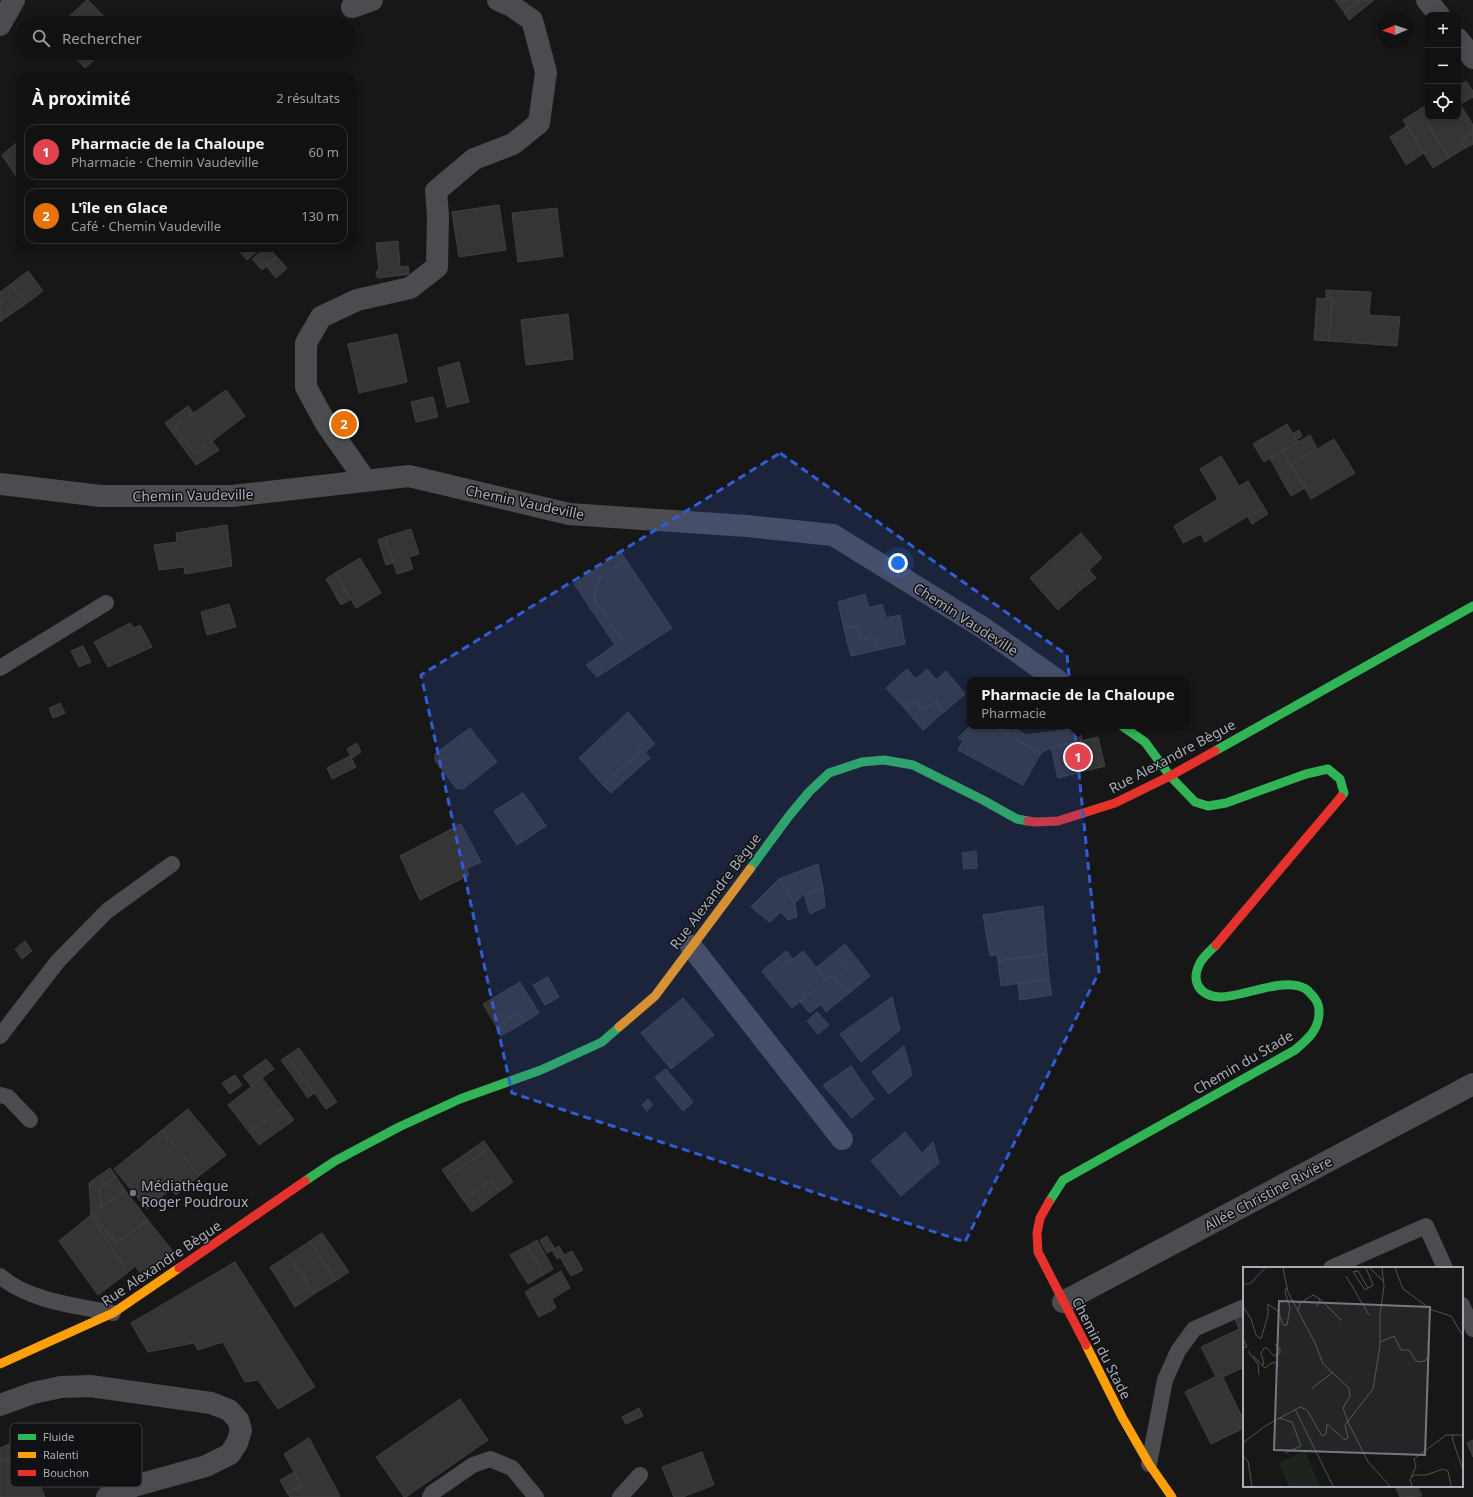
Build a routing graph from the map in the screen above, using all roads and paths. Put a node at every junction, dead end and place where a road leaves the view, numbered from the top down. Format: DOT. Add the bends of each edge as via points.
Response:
graph roads {
  1 [pos="14,0"];
  2 [pos="372,0"];
  3 [pos="498,0"];
  4 [pos="1427,0"];
  5 [pos="352,7"];
  6 [pos="1437,12"];
  7 [pos="0,25"];
  8 [pos="1461,43"];
  9 [pos="1473,58"];
  10 [pos="366,481"];
  11 [pos="0,484"];
  12 [pos="106,603"];
  13 [pos="1473,606"];
  14 [pos="0,668"];
  15 [pos="1053,677"];
  16 [pos="1126,729"];
  17 [pos="1170,776"];
  18 [pos="172,864"];
  19 [pos="691,946"];
  20 [pos="0,1036"];
  21 [pos="1473,1084"];
  22 [pos="0,1095"];
  23 [pos="30,1120"];
  24 [pos="842,1139"];
  25 [pos="1333,1267"];
  26 [pos="1445,1267"];
  27 [pos="0,1276"];
  28 [pos="1063,1302"];
  29 [pos="1243,1307"];
  30 [pos="1463,1307"];
  31 [pos="113,1313"];
  32 [pos="1473,1329"];
  33 [pos="0,1364"];
  34 [pos="0,1405"];
  35 [pos="1150,1464"];
  36 [pos="640,1475"];
  37 [pos="142,1484"];
  38 [pos="132,1487"];
  39 [pos="107,1497"];
  40 [pos="430,1497"];
  41 [pos="536,1497"];
  42 [pos="620,1497"];
  43 [pos="1172,1497"];
  1 -- 7 [label="street"];
  2 -- 5 [label="street"];
  3 -- 10 [label="street" via="532,20 546,72 539,123 513,144 474,159 436,190 437,267 410,288 357,300 321,317 306,343 306,387 326,424"];
  4 -- 6 [label="street"];
  8 -- 9 [label="street"];
  10 -- 11 [label="street, Chemin Vaudeville" via="232,496 101,496"];
  10 -- 15 [label="street, Chemin Vaudeville" via="409,476 569,514 747,526 833,535 985,630"];
  12 -- 14 [label="lane"];
  13 -- 17 [label="main road, Rue Alexandre Bègue"];
  16 -- 17 [label="main road" via="1144,742"];
  17 -- 19 [label="main road, Rue Alexandre Bègue" via="1115,803 1058,821 1036,822 1017,819 912,765 884,760 862,762 829,773 789,816"];
  17 -- 28 [label="main road, Chemin du Stade" via="1195,802 1208,806 1226,803 1306,774 1328,769 1340,779 1344,793 1200,963 1196,976 1197,986 1210,996 1224,996 1287,984 1300,986 1312,992 1319,1006 1320,1022 1310,1038 1295,1050 1063,1180 1048,1202 1040,1218 1037,1232 1038,1252"];
  18 -- 20 [label="lane" via="107,911 58,961"];
  19 -- 24 [label="street"];
  19 -- 31 [label="main road, Rue Alexandre Bègue" via="655,996 602,1042 541,1070 453,1102 335,1161"];
  21 -- 28 [label="street, Allée Christine Rivière"];
  22 -- 23 [label="lane" via="8,1097"];
  25 -- 26 [label="lane" via="1426,1226"];
  27 -- 31 [label="lane" via="9,1284 43,1298"];
  28 -- 35 [label="main road, Chemin du Stade" via="1122,1417"];
  29 -- 35 [label="lane" via="1194,1330 1178,1351 1165,1380"];
  30 -- 32 [label="lane"];
  31 -- 33 [label="main road, Rue Alexandre Bègue"];
  34 -- 37 [label="street" via="33,1393 60,1387 90,1386 211,1403 229,1410 238,1420 241,1430 230,1454 206,1466"];
  35 -- 43 [label="main road, Chemin du Stade"];
  36 -- 42 [label="lane"];
  38 -- 39 [label="street"];
  40 -- 41 [label="lane" via="432,1493 473,1465 490,1459 512,1468"];
}
